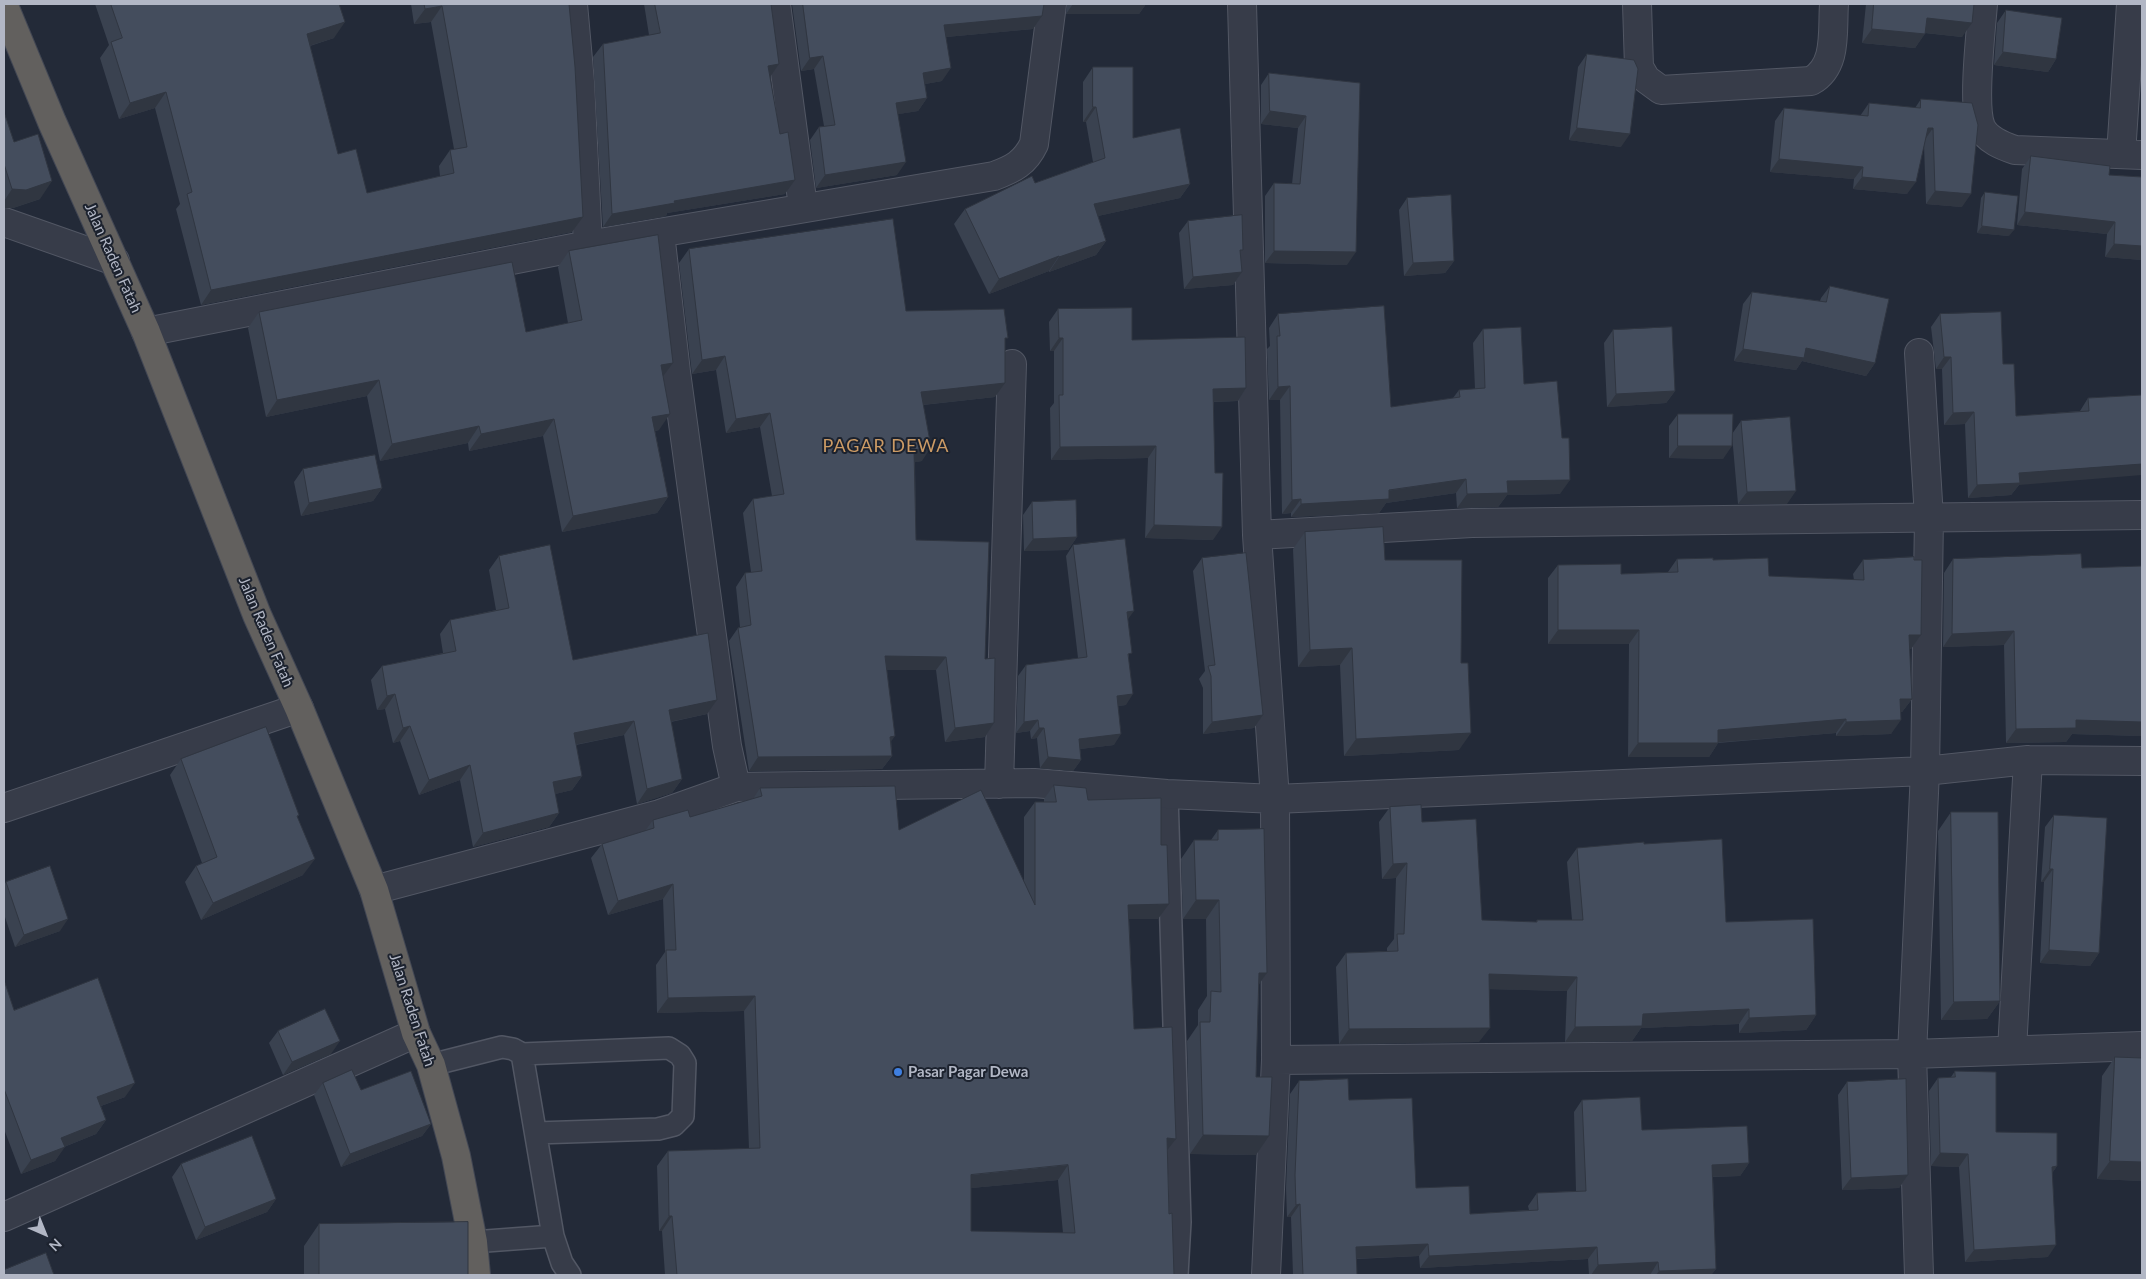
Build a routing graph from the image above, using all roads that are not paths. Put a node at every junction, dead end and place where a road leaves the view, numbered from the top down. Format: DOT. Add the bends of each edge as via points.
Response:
graph roads {
  1 [pos="573,4"];
  2 [pos="776,4"];
  3 [pos="1052,4"];
  4 [pos="1242,4"];
  5 [pos="1637,4"];
  6 [pos="1834,4"];
  7 [pos="1983,4"];
  8 [pos="2131,4"];
  9 [pos="4,6"];
  10 [pos="2132,155"];
  11 [pos="803,207"];
  12 [pos="4,222"];
  13 [pos="660,233"];
  14 [pos="588,245"];
  15 [pos="115,261"];
  16 [pos="146,332"];
  17 [pos="1919,353"];
  18 [pos="1012,364"];
  19 [pos="2142,515"];
  20 [pos="1929,518"];
  21 [pos="1257,535"];
  22 [pos="299,708"];
  23 [pos="2028,760"];
  24 [pos="2142,762"];
  25 [pos="1925,771"];
  26 [pos="1000,784"];
  27 [pos="736,788"];
  28 [pos="1167,794"];
  29 [pos="1275,799"];
  30 [pos="4,808"];
  31 [pos="374,890"];
  32 [pos="416,1033"];
  33 [pos="2142,1046"];
  34 [pos="2012,1050"];
  35 [pos="522,1054"];
  36 [pos="1912,1054"];
  37 [pos="1276,1060"];
  38 [pos="431,1066"];
  39 [pos="536,1134"];
  40 [pos="4,1217"];
  41 [pos="552,1236"];
  42 [pos="473,1242"];
  43 [pos="476,1275"];
  44 [pos="570,1275"];
  45 [pos="1177,1275"];
  46 [pos="1266,1275"];
  47 [pos="1919,1275"];
  1 -- 14 [label="street"];
  2 -- 11 [label="street"];
  3 -- 11 [label="street" via="1034,144 1021,164 994,176"];
  4 -- 21 [label="street"];
  5 -- 6 [label="street" via="1639,66 1646,79 1661,90 1811,81 1828,66"];
  7 -- 10 [label="street" via="1978,98 1981,128 1998,145 2015,150"];
  8 -- 10 [label="street"];
  9 -- 15 [label="highway, Jalan Raden Fatah"];
  11 -- 13 [label="street"];
  12 -- 15 [label="street"];
  13 -- 14 [label="street"];
  13 -- 27 [label="street" via="727,746"];
  14 -- 16 [label="street"];
  15 -- 16 [label="highway, Jalan Raden Fatah"];
  16 -- 22 [label="highway, Jalan Raden Fatah" via="257,615"];
  17 -- 20 [label="street"];
  18 -- 26 [label="street"];
  19 -- 20 [label="street"];
  20 -- 21 [label="street" via="1472,523"];
  20 -- 25 [label="street"];
  21 -- 29 [label="street"];
  22 -- 30 [label="street"];
  22 -- 31 [label="highway, Jalan Raden Fatah"];
  23 -- 24 [label="street"];
  23 -- 25 [label="street"];
  23 -- 34 [label="street"];
  25 -- 29 [label="street"];
  25 -- 36 [label="street"];
  26 -- 27 [label="street"];
  26 -- 28 [label="street" via="1034,783"];
  27 -- 31 [label="street" via="660,814"];
  28 -- 29 [label="street"];
  28 -- 45 [label="lane" via="1180,1222"];
  29 -- 37 [label="street"];
  31 -- 32 [label="highway, Jalan Raden Fatah"];
  32 -- 38 [label="highway, Jalan Raden Fatah"];
  32 -- 40 [label="street"];
  33 -- 34 [label="street"];
  34 -- 36 [label="street"];
  35 -- 38 [label="lane" via="502,1047"];
  35 -- 39 [label="lane"];
  35 -- 39 [label="lane" via="670,1048 685,1063 684,1116 674,1125 658,1129"];
  36 -- 37 [label="street"];
  36 -- 47 [label="street"];
  37 -- 46 [label="street"];
  38 -- 42 [label="highway, Jalan Raden Fatah" via="456,1156"];
  39 -- 41 [label="lane"];
  41 -- 42 [label="lane"];
  41 -- 44 [label="lane"];
  42 -- 43 [label="highway, Jalan Raden Fatah"];
}
